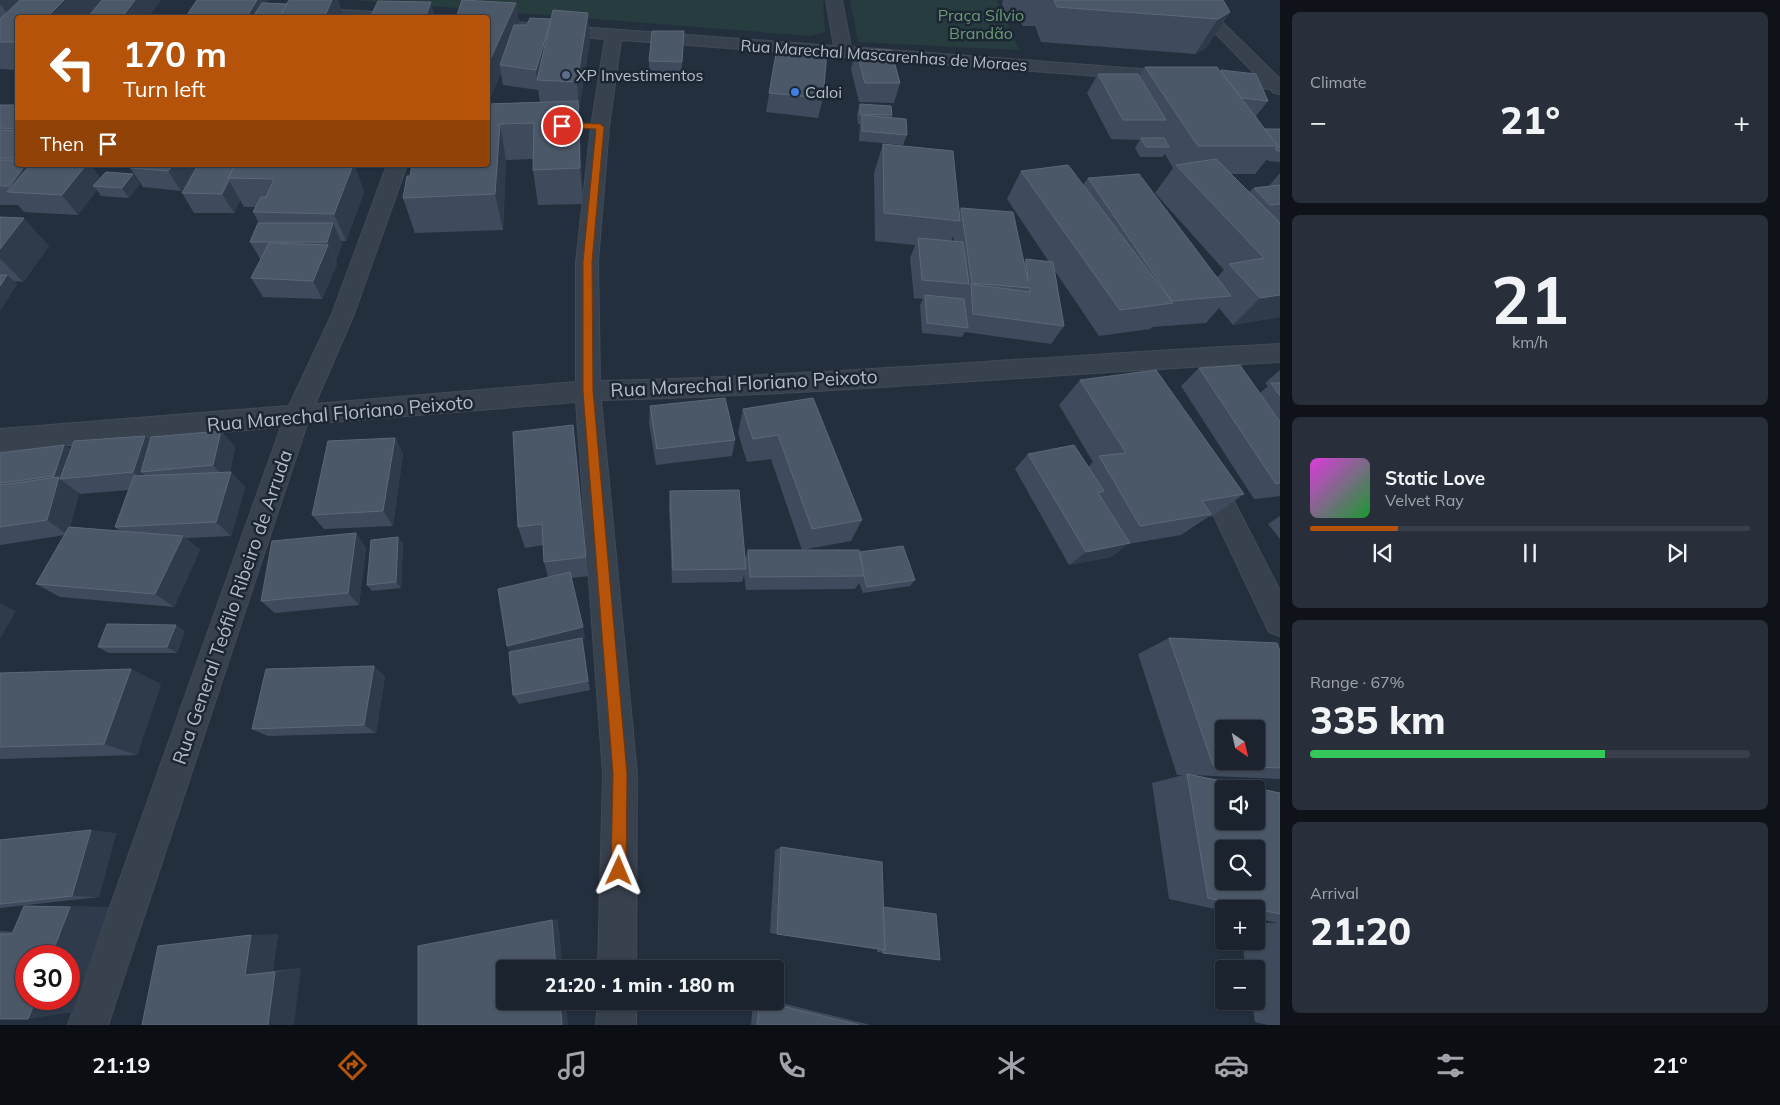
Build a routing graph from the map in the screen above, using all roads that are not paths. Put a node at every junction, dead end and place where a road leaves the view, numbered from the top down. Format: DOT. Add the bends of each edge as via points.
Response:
graph roads {
  1 [pos="301,0"];
  2 [pos="834,0"];
  3 [pos="1190,0"];
  4 [pos="358,15"];
  5 [pos="490,25"];
  6 [pos="614,34"];
  7 [pos="844,53"];
  8 [pos="1278,86"];
  9 [pos="396,167"];
  10 [pos="1280,353"];
  11 [pos="1132,360"];
  12 [pos="1148,385"];
  13 [pos="588,391"];
  14 [pos="297,417"];
  15 [pos="0,440"];
  16 [pos="1197,459"];
  17 [pos="1280,622"];
  18 [pos="617,960"];
  19 [pos="617,1010"];
  20 [pos="88,1025"];
  21 [pos="616,1025"];
  1 -- 4 [label="street" via="308,7 326,12"];
  2 -- 7 [label="street"];
  3 -- 8 [label="street"];
  5 -- 6 [label="street, Rua Marechal Mascarenhas de Moraes"];
  6 -- 7 [label="street, Rua Marechal Mascarenhas de Moraes"];
  6 -- 13 [label="street" via="590,126"];
  7 -- 8 [label="street, Rua Marechal Mascarenhas de Moraes"];
  9 -- 14 [label="street, Rua General Teófilo Ribeiro de Arruda" via="344,314"];
  10 -- 11 [label="street, Rua Marechal Floriano Peixoto"];
  11 -- 12 [label="street"];
  11 -- 13 [label="street, Rua Marechal Floriano Peixoto" via="708,388"];
  13 -- 14 [label="street, Rua Marechal Floriano Peixoto"];
  13 -- 18 [label="street" via="620,774"];
  14 -- 15 [label="street, Rua Marechal Floriano Peixoto"];
  14 -- 20 [label="street, Rua General Teófilo Ribeiro de Arruda"];
  16 -- 17 [label="street"];
  19 -- 21 [label="street"];
}
